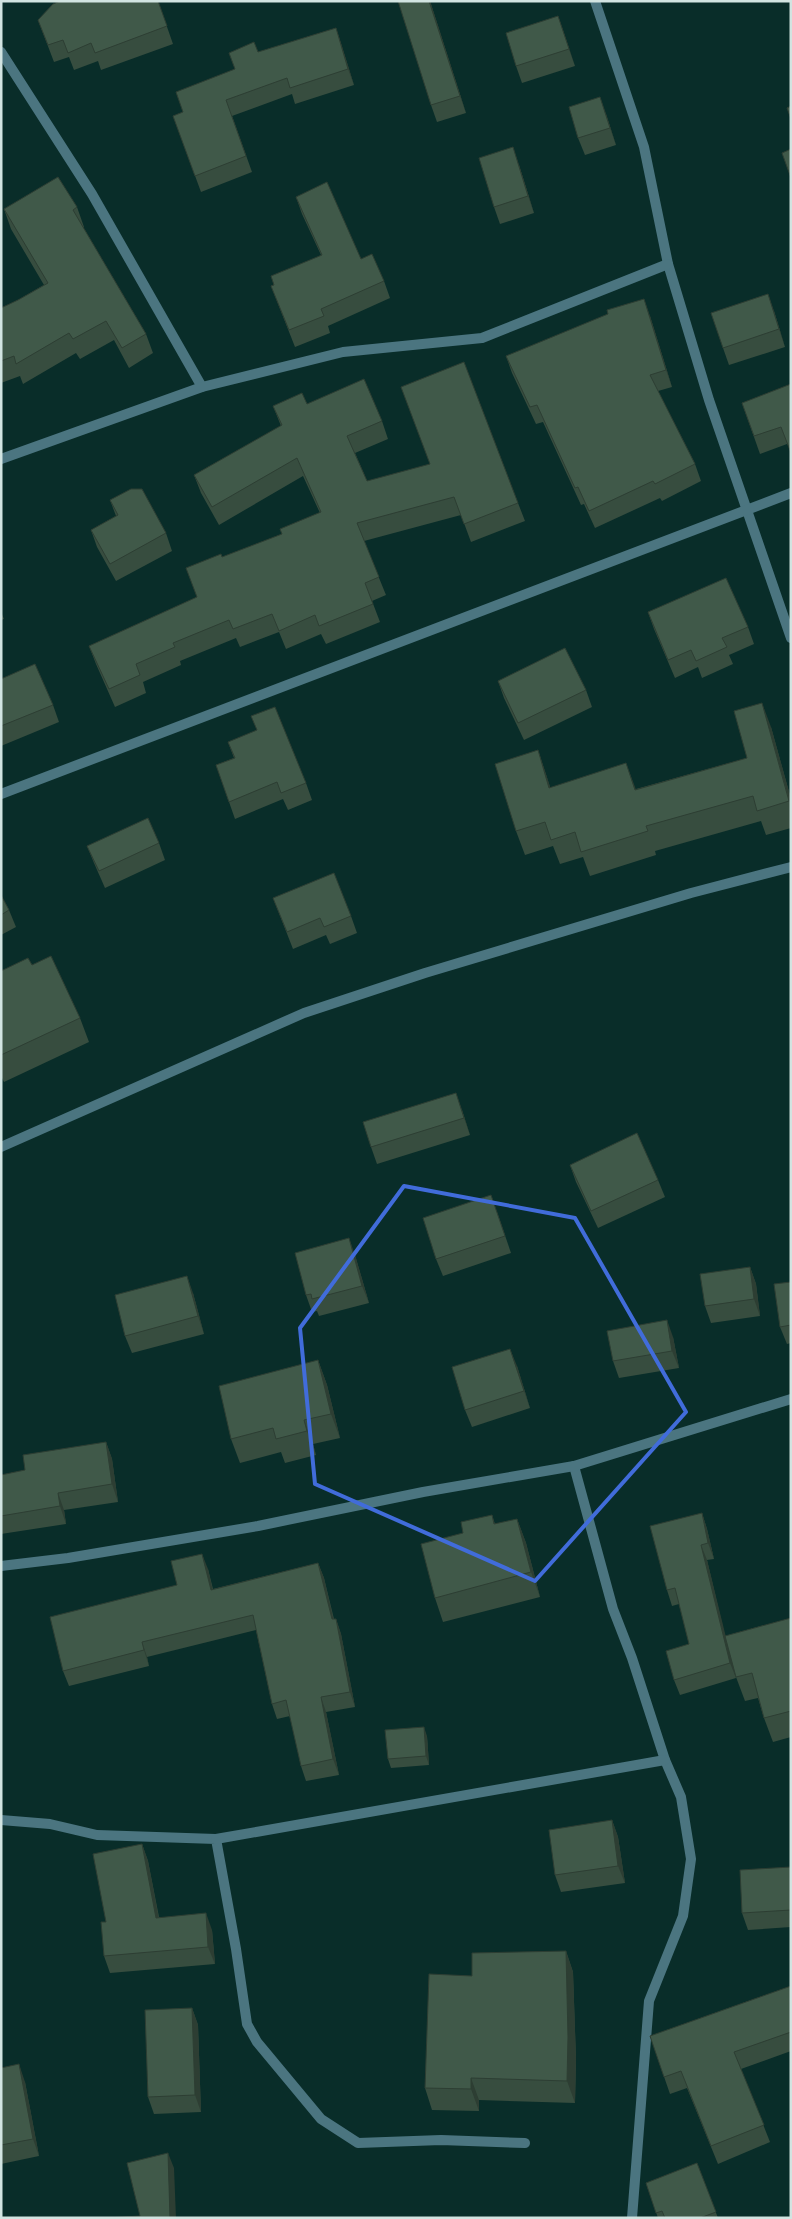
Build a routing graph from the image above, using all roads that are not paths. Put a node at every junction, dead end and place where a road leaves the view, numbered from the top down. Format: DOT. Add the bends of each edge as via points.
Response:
graph roads {
  1 [pos="595,1"];
  2 [pos="1,52"];
  3 [pos="668,264"];
  4 [pos="202,387"];
  5 [pos="1,459"];
  6 [pos="791,494"];
  7 [pos="746,512"];
  8 [pos="791,638"];
  9 [pos="1,794"];
  10 [pos="791,867"];
  11 [pos="1,1147"];
  12 [pos="791,1399"];
  13 [pos="574,1466"];
  14 [pos="1,1566"];
  15 [pos="665,1760"];
  16 [pos="1,1820"];
  17 [pos="216,1839"];
  18 [pos="525,2143"];
  19 [pos="632,2218"];
  1 -- 3 [label="street" via="644,148"];
  2 -- 4 [label="street" via="92,194"];
  3 -- 4 [label="street" via="482,338 343,352"];
  3 -- 7 [label="street"];
  4 -- 5 [label="street"];
  6 -- 7 [label="street"];
  7 -- 8 [label="street"];
  7 -- 9 [label="street"];
  10 -- 11 [label="street" via="691,893 304,1013"];
  12 -- 13 [label="street"];
  13 -- 14 [label="street" via="423,1492 258,1526"];
  13 -- 15 [label="street" via="613,1609"];
  15 -- 17 [label="street"];
  15 -- 19 [label="street" via="681,1797 691,1859 683,1916 649,2001"];
  16 -- 17 [label="street" via="50,1824 97,1835"];
  17 -- 18 [label="street" via="247,2024 257,2042 321,2119 358,2143 441,2140"];
}
